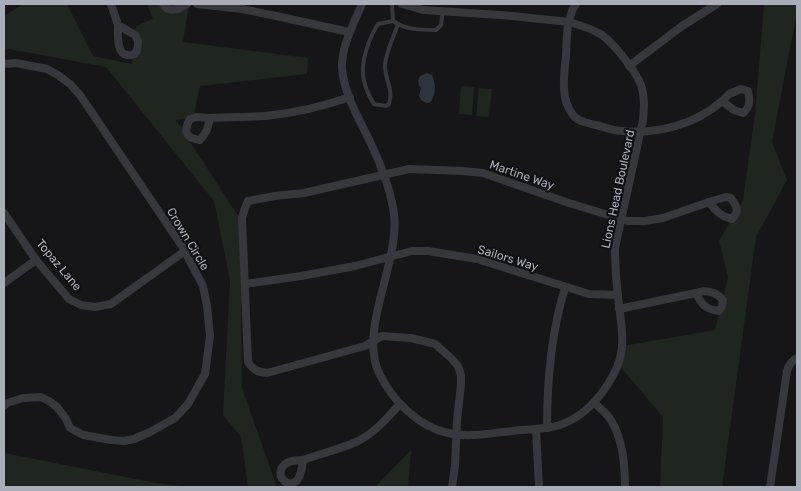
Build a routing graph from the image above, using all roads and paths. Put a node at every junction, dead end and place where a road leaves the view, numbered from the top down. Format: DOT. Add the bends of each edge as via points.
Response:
graph roads {
  1 [pos="111,4"];
  2 [pos="163,4"];
  3 [pos="187,4"];
  4 [pos="197,4"];
  5 [pos="362,4"];
  6 [pos="392,4"];
  7 [pos="402,4"];
  8 [pos="576,4"];
  9 [pos="718,4"];
  10 [pos="446,8"];
  11 [pos="393,21"];
  12 [pos="569,22"];
  13 [pos="398,24"];
  14 [pos="118,25"];
  15 [pos="349,32"];
  16 [pos="4,64"];
  17 [pos="630,66"];
  18 [pos="350,97"];
  19 [pos="722,101"];
  20 [pos="210,118"];
  21 [pos="641,131"];
  22 [pos="383,175"];
  23 [pos="708,202"];
  24 [pos="4,212"];
  25 [pos="622,219"];
  26 [pos="185,251"];
  27 [pos="390,256"];
  28 [pos="36,260"];
  29 [pos="4,283"];
  30 [pos="245,284"];
  31 [pos="566,288"];
  32 [pos="696,293"];
  33 [pos="618,295"];
  34 [pos="619,309"];
  35 [pos="373,341"];
  36 [pos="797,358"];
  37 [pos="594,402"];
  38 [pos="400,404"];
  39 [pos="4,406"];
  40 [pos="547,428"];
  41 [pos="536,429"];
  42 [pos="456,434"];
  43 [pos="303,460"];
  44 [pos="452,487"];
  45 [pos="539,487"];
  46 [pos="625,487"];
  47 [pos="770,487"];
  1 -- 14 [label="street"];
  2 -- 3 [label="street" via="171,10"];
  4 -- 15 [label="street" via="242,9"];
  5 -- 15 [label="street, Lions Head Boulevard"];
  6 -- 11 [label="lane"];
  7 -- 10 [label="street, Lions Head Boulevard" via="423,10"];
  8 -- 12 [label="street"];
  9 -- 17 [label="street" via="682,26"];
  10 -- 12 [label="street, Lions Head Boulevard"];
  10 -- 13 [label="lane" via="436,30"];
  11 -- 13 [label="lane"];
  11 -- 13 [label="lane" via="378,24 362,67 365,86 374,104 389,104 391,93 385,63"];
  12 -- 17 [label="street, Lions Head Boulevard" via="601,35"];
  12 -- 21 [label="street" via="565,61 566,104 580,121 621,132"];
  15 -- 18 [label="street, Lions Head Boulevard" via="342,67"];
  16 -- 26 [label="street, Crown Circle" via="47,69 70,84"];
  17 -- 21 [label="street, Lions Head Boulevard" via="641,85 644,101"];
  18 -- 20 [label="street" via="302,111"];
  18 -- 22 [label="street, Lions Head Boulevard"];
  19 -- 21 [label="street" via="686,123"];
  21 -- 25 [label="street, Lions Head Boulevard"];
  22 -- 25 [label="street, Martine Way" via="409,169 483,173"];
  22 -- 27 [label="street, Lions Head Boulevard" via="390,192 396,227"];
  22 -- 30 [label="street, Martine Way" via="304,193 248,201 242,218"];
  23 -- 25 [label="street, Martine Way" via="663,218 645,221"];
  24 -- 28 [label="street, Topaz Lane"];
  25 -- 33 [label="street, Lions Head Boulevard" via="615,248"];
  26 -- 28 [label="street, Topaz Lane" via="111,304 95,307 69,299"];
  26 -- 39 [label="street, Crown Circle" via="202,286 210,335 205,374 188,404 175,418 124,441 83,435 70,428 56,407 41,397 23,398"];
  27 -- 30 [label="street, Sailors Way" via="346,268"];
  27 -- 31 [label="street, Sailors Way" via="428,251 477,259"];
  27 -- 35 [label="street, Lions Head Boulevard"];
  28 -- 29 [label="street"];
  30 -- 35 [label="street" via="248,362 252,369 266,373"];
  31 -- 33 [label="street, Sailors Way" via="589,294"];
  31 -- 40 [label="street" via="549,369"];
  32 -- 34 [label="street"];
  33 -- 34 [label="street, Lions Head Boulevard"];
  34 -- 37 [label="street, Lions Head Boulevard" via="622,353 612,379"];
  35 -- 38 [label="street, Lions Head Boulevard" via="379,375"];
  35 -- 42 [label="street" via="382,336 411,338 435,344 451,358 461,375"];
  36 -- 47 [label="street" via="787,371"];
  37 -- 40 [label="street, Lions Head Boulevard" via="566,423"];
  37 -- 46 [label="street" via="609,417 617,433 623,452"];
  38 -- 42 [label="street, Lions Head Boulevard" via="433,428"];
  38 -- 43 [label="street" via="370,434"];
  40 -- 41 [label="street, Lions Head Boulevard"];
  41 -- 42 [label="street, Lions Head Boulevard"];
  41 -- 45 [label="street"];
  42 -- 44 [label="street"];
}
